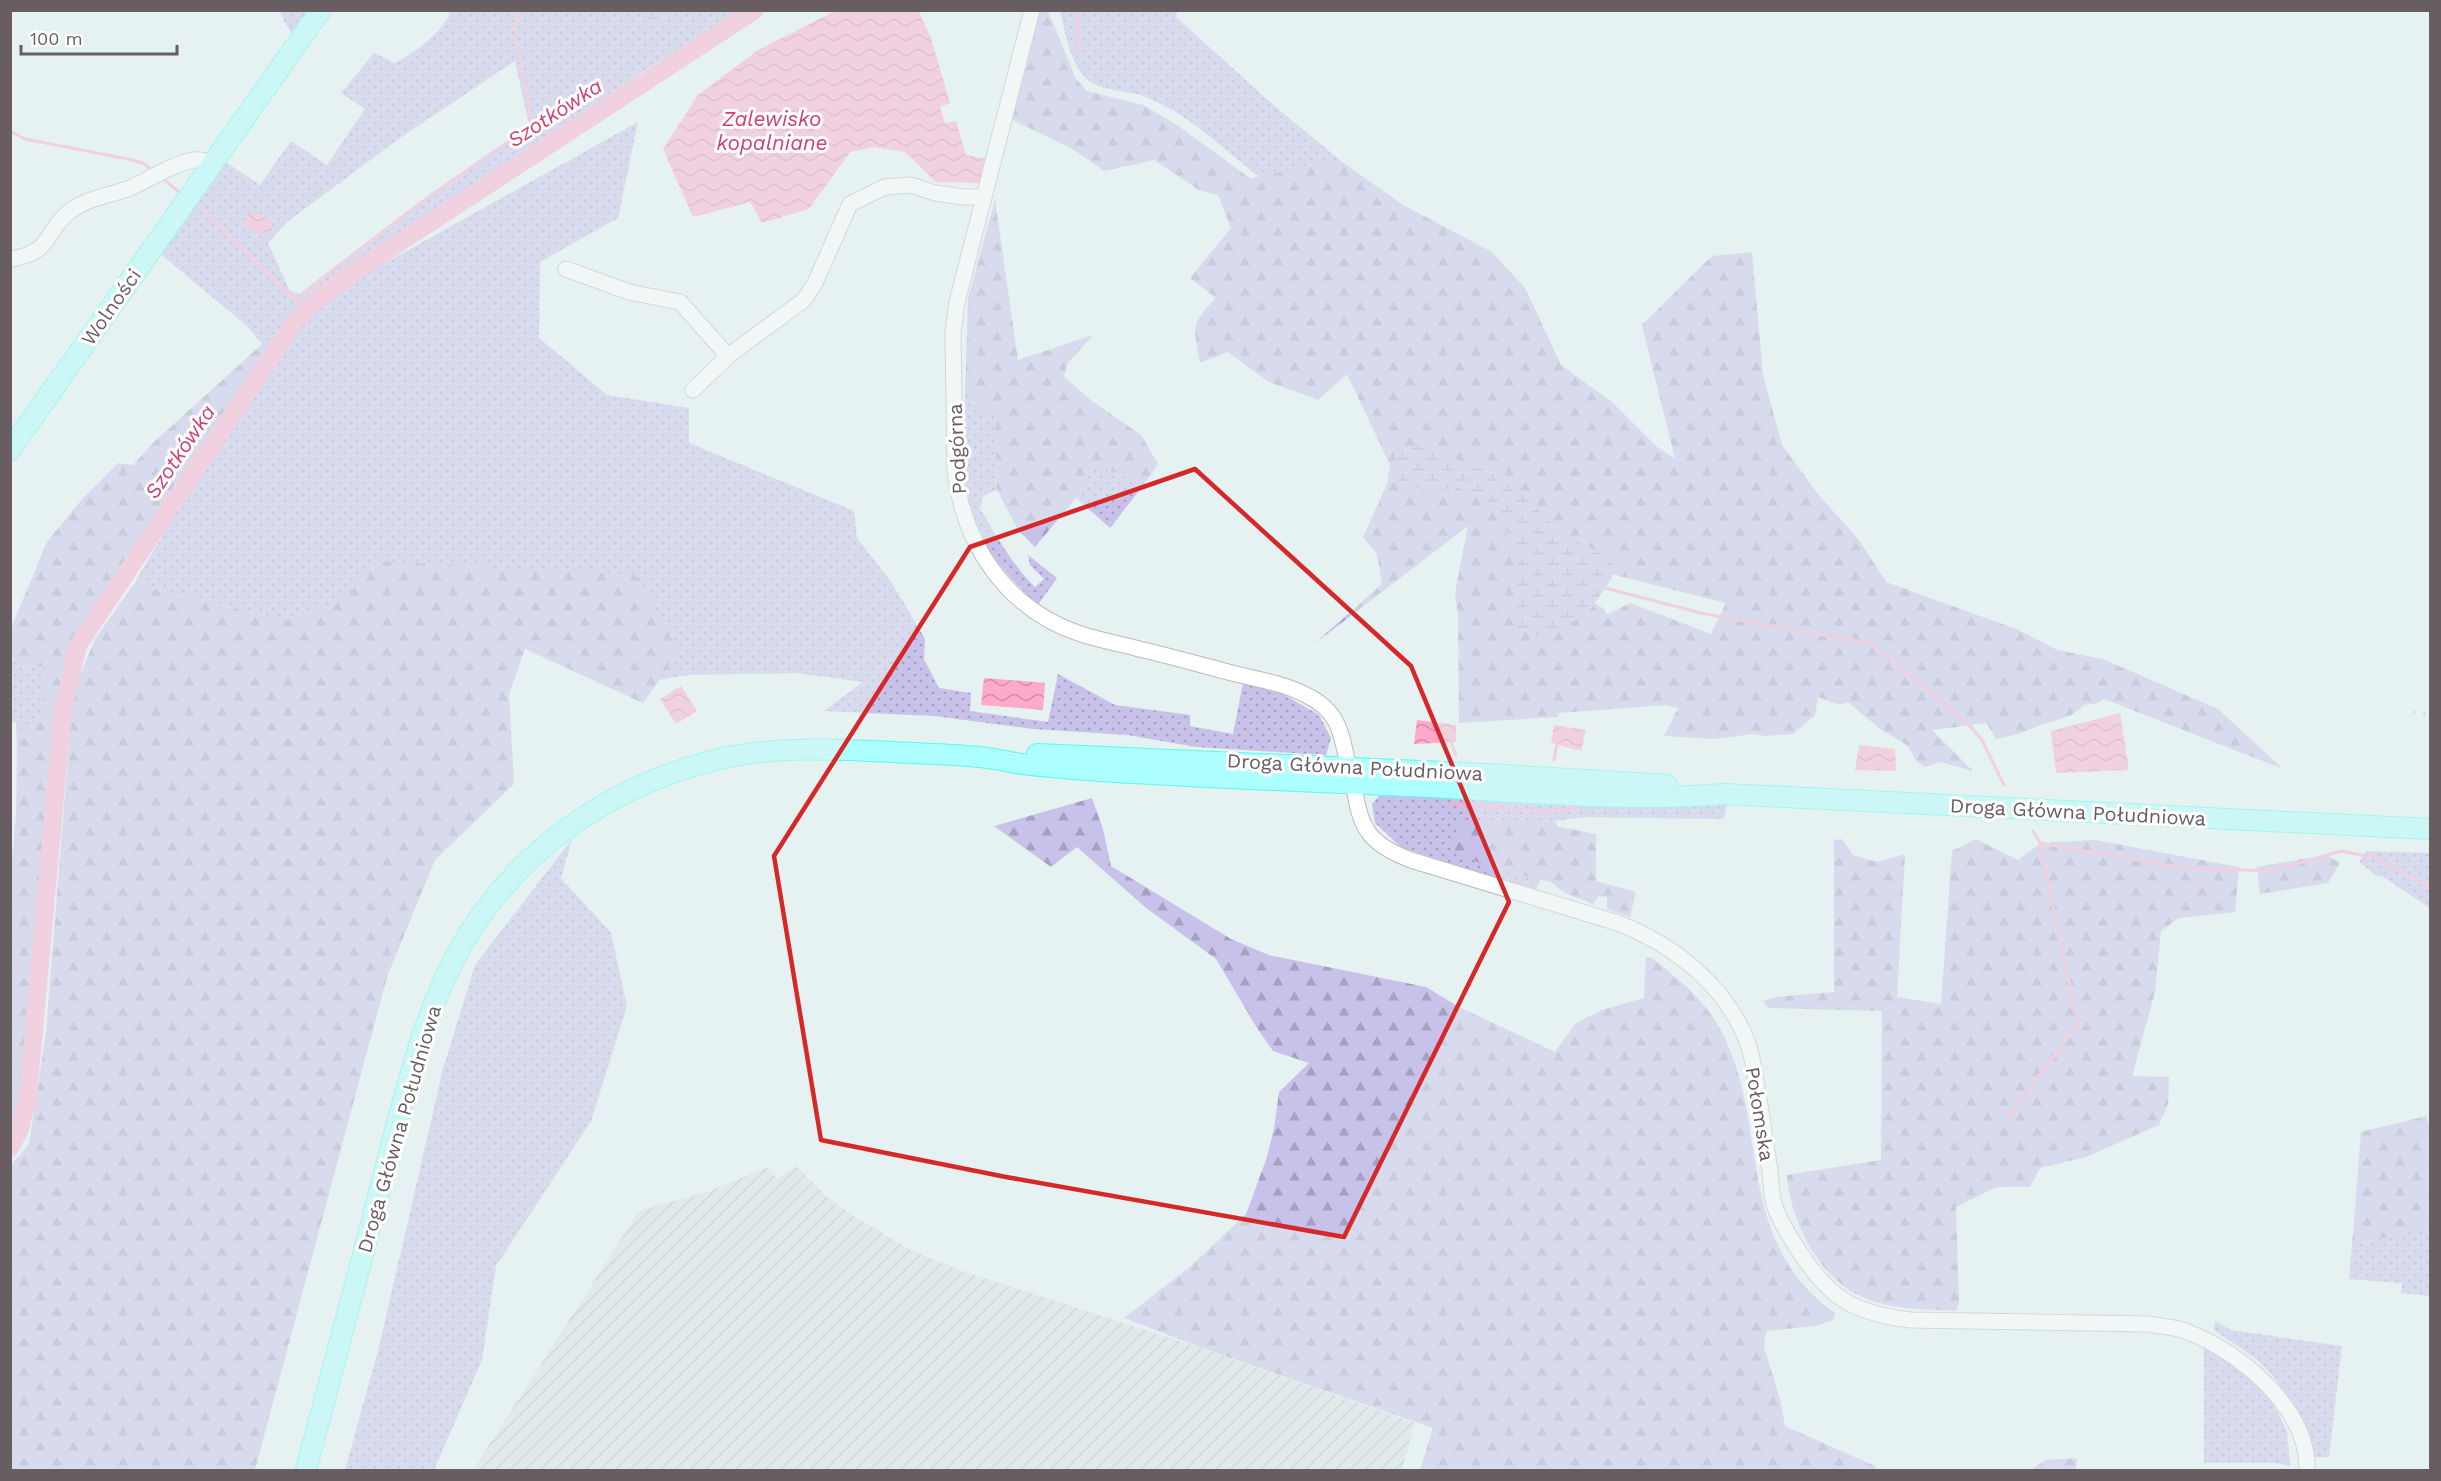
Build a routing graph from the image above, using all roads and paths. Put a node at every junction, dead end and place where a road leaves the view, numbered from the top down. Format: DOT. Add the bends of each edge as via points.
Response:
graph roads {
  1 [pos="321,10"];
  2 [pos="1032,10"];
  3 [pos="204,161"];
  4 [pos="984,197"];
  5 [pos="10,259"];
  6 [pos="566,269"];
  7 [pos="728,356"];
  8 [pos="693,390"];
  9 [pos="10,450"];
  10 [pos="1234,673"];
  11 [pos="1351,775"];
  12 [pos="2430,829"];
  13 [pos="306,1470"];
  14 [pos="2307,1470"];
  1 -- 3 [label="main road, Wolności"];
  2 -- 4 [label="street, Podgórna"];
  3 -- 5 [label="street" via="158,174 75,208 40,249"];
  3 -- 9 [label="main road, Wolności"];
  4 -- 7 [label="street" via="934,193 910,185 885,188 850,204 804,300"];
  4 -- 10 [label="street, Podgórna" via="953,333 955,472 963,515 982,557 1016,599 1077,633"];
  6 -- 7 [label="street" via="629,292 680,302"];
  7 -- 8 [label="street"];
  10 -- 11 [label="street, Połomska" via="1299,691 1325,707 1342,734"];
  11 -- 12 [label="main road, Droga Główna Południowa" via="1627,781 1725,794"];
  11 -- 13 [label="main road, Droga Główna Południowa" via="1076,754 984,757 813,750 715,760 649,781 610,800 555,838 517,872 466,939 442,984 403,1103"];
  11 -- 14 [label="street, Połomska" via="1362,824 1386,848 1411,860 1592,914 1645,934 1683,958 1715,990 1748,1045 1774,1206 1815,1276 1836,1296 1859,1309 1910,1320 2101,1322 2184,1330 2217,1345 2252,1368 2285,1404 2301,1439"];
}
